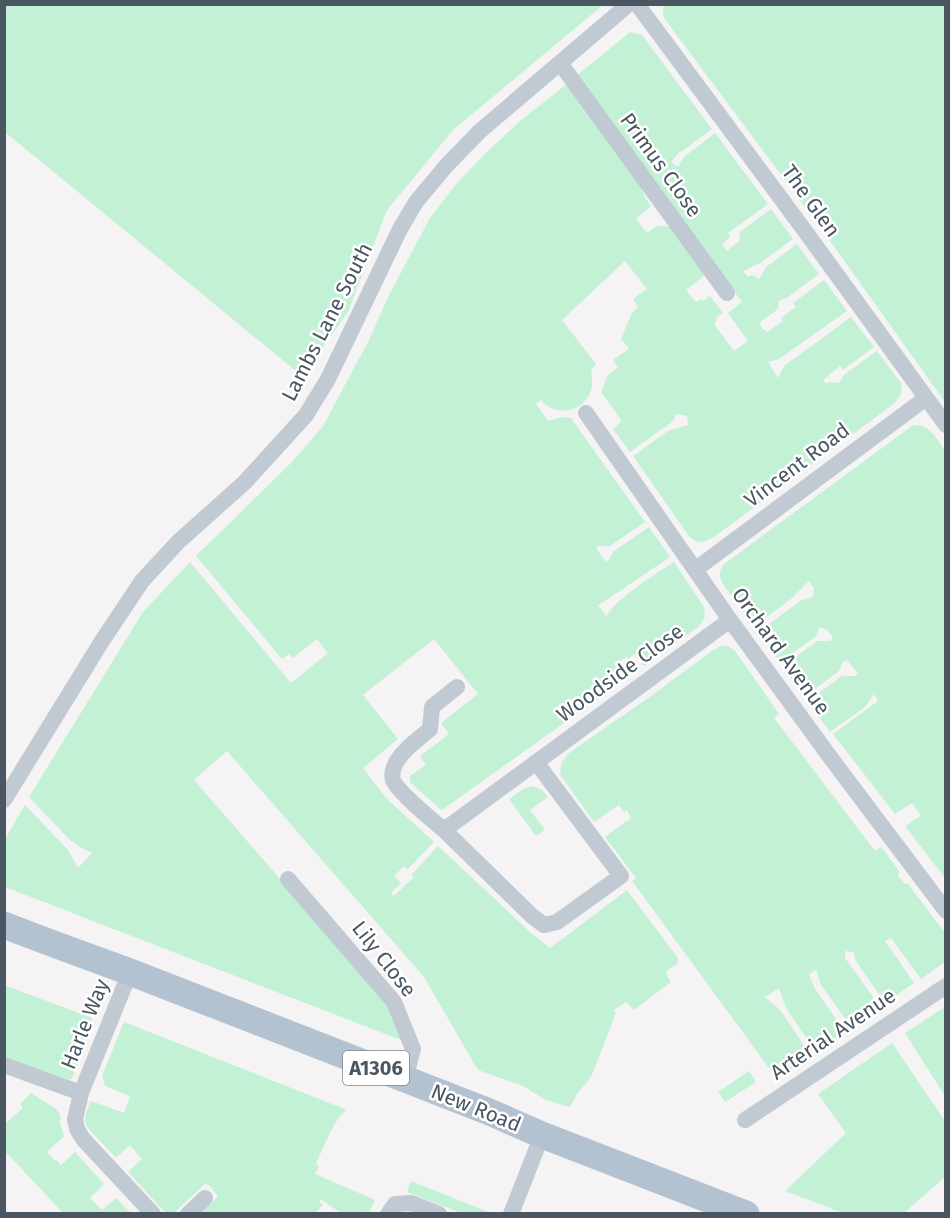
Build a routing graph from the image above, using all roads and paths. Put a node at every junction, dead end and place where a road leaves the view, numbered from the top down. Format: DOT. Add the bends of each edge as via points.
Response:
graph roads {
  1 [pos="630,4"];
  2 [pos="637,4"];
  3 [pos="560,63"];
  4 [pos="727,293"];
  5 [pos="926,398"];
  6 [pos="586,413"];
  7 [pos="945,425"];
  8 [pos="696,569"];
  9 [pos="730,620"];
  10 [pos="457,687"];
  11 [pos="536,762"];
  12 [pos="4,800"];
  13 [pos="444,830"];
  14 [pos="288,879"];
  15 [pos="945,911"];
  16 [pos="4,925"];
  17 [pos="130,972"];
  18 [pos="945,986"];
  19 [pos="4,1065"];
  20 [pos="405,1079"];
  21 [pos="81,1093"];
  22 [pos="745,1120"];
  23 [pos="542,1135"];
  24 [pos="205,1198"];
  25 [pos="153,1214"];
  26 [pos="188,1214"];
  27 [pos="388,1214"];
  28 [pos="439,1214"];
  29 [pos="511,1214"];
  30 [pos="746,1214"];
  1 -- 3 [label="street, Lambs Lane South"];
  2 -- 5 [label="street, The Glen"];
  3 -- 4 [label="street, Primus Close"];
  3 -- 12 [label="street, Lambs Lane South" via="480,131 416,202 328,379 306,415 244,483 178,542 142,581"];
  5 -- 7 [label="street, The Glen"];
  5 -- 8 [label="street, Vincent Road"];
  6 -- 8 [label="street, Orchard Avenue"];
  8 -- 9 [label="street, Orchard Avenue"];
  9 -- 11 [label="street, Woodside Close"];
  9 -- 15 [label="street, Orchard Avenue"];
  10 -- 13 [label="street" via="432,707 430,729 406,749 393,769 393,780 399,789"];
  11 -- 13 [label="street, Woodside Close"];
  11 -- 13 [label="street" via="621,876 557,922 544,925"];
  14 -- 20 [label="street, Lily Close" via="394,1002 413,1049"];
  16 -- 17 [label="main road, New Road / A1306"];
  17 -- 20 [label="main road, New Road / A1306"];
  17 -- 21 [label="street, Harle Way"];
  18 -- 22 [label="street, Arterial Avenue"];
  19 -- 21 [label="street, Harle Way"];
  20 -- 23 [label="main road, New Road / A1306"];
  21 -- 25 [label="street, Harle Way" via="75,1119 77,1129"];
  23 -- 29 [label="street"];
  23 -- 30 [label="main road, New Road / A1306"];
  24 -- 26 [label="street"];
  27 -- 28 [label="street" via="395,1204 411,1203"];
}
